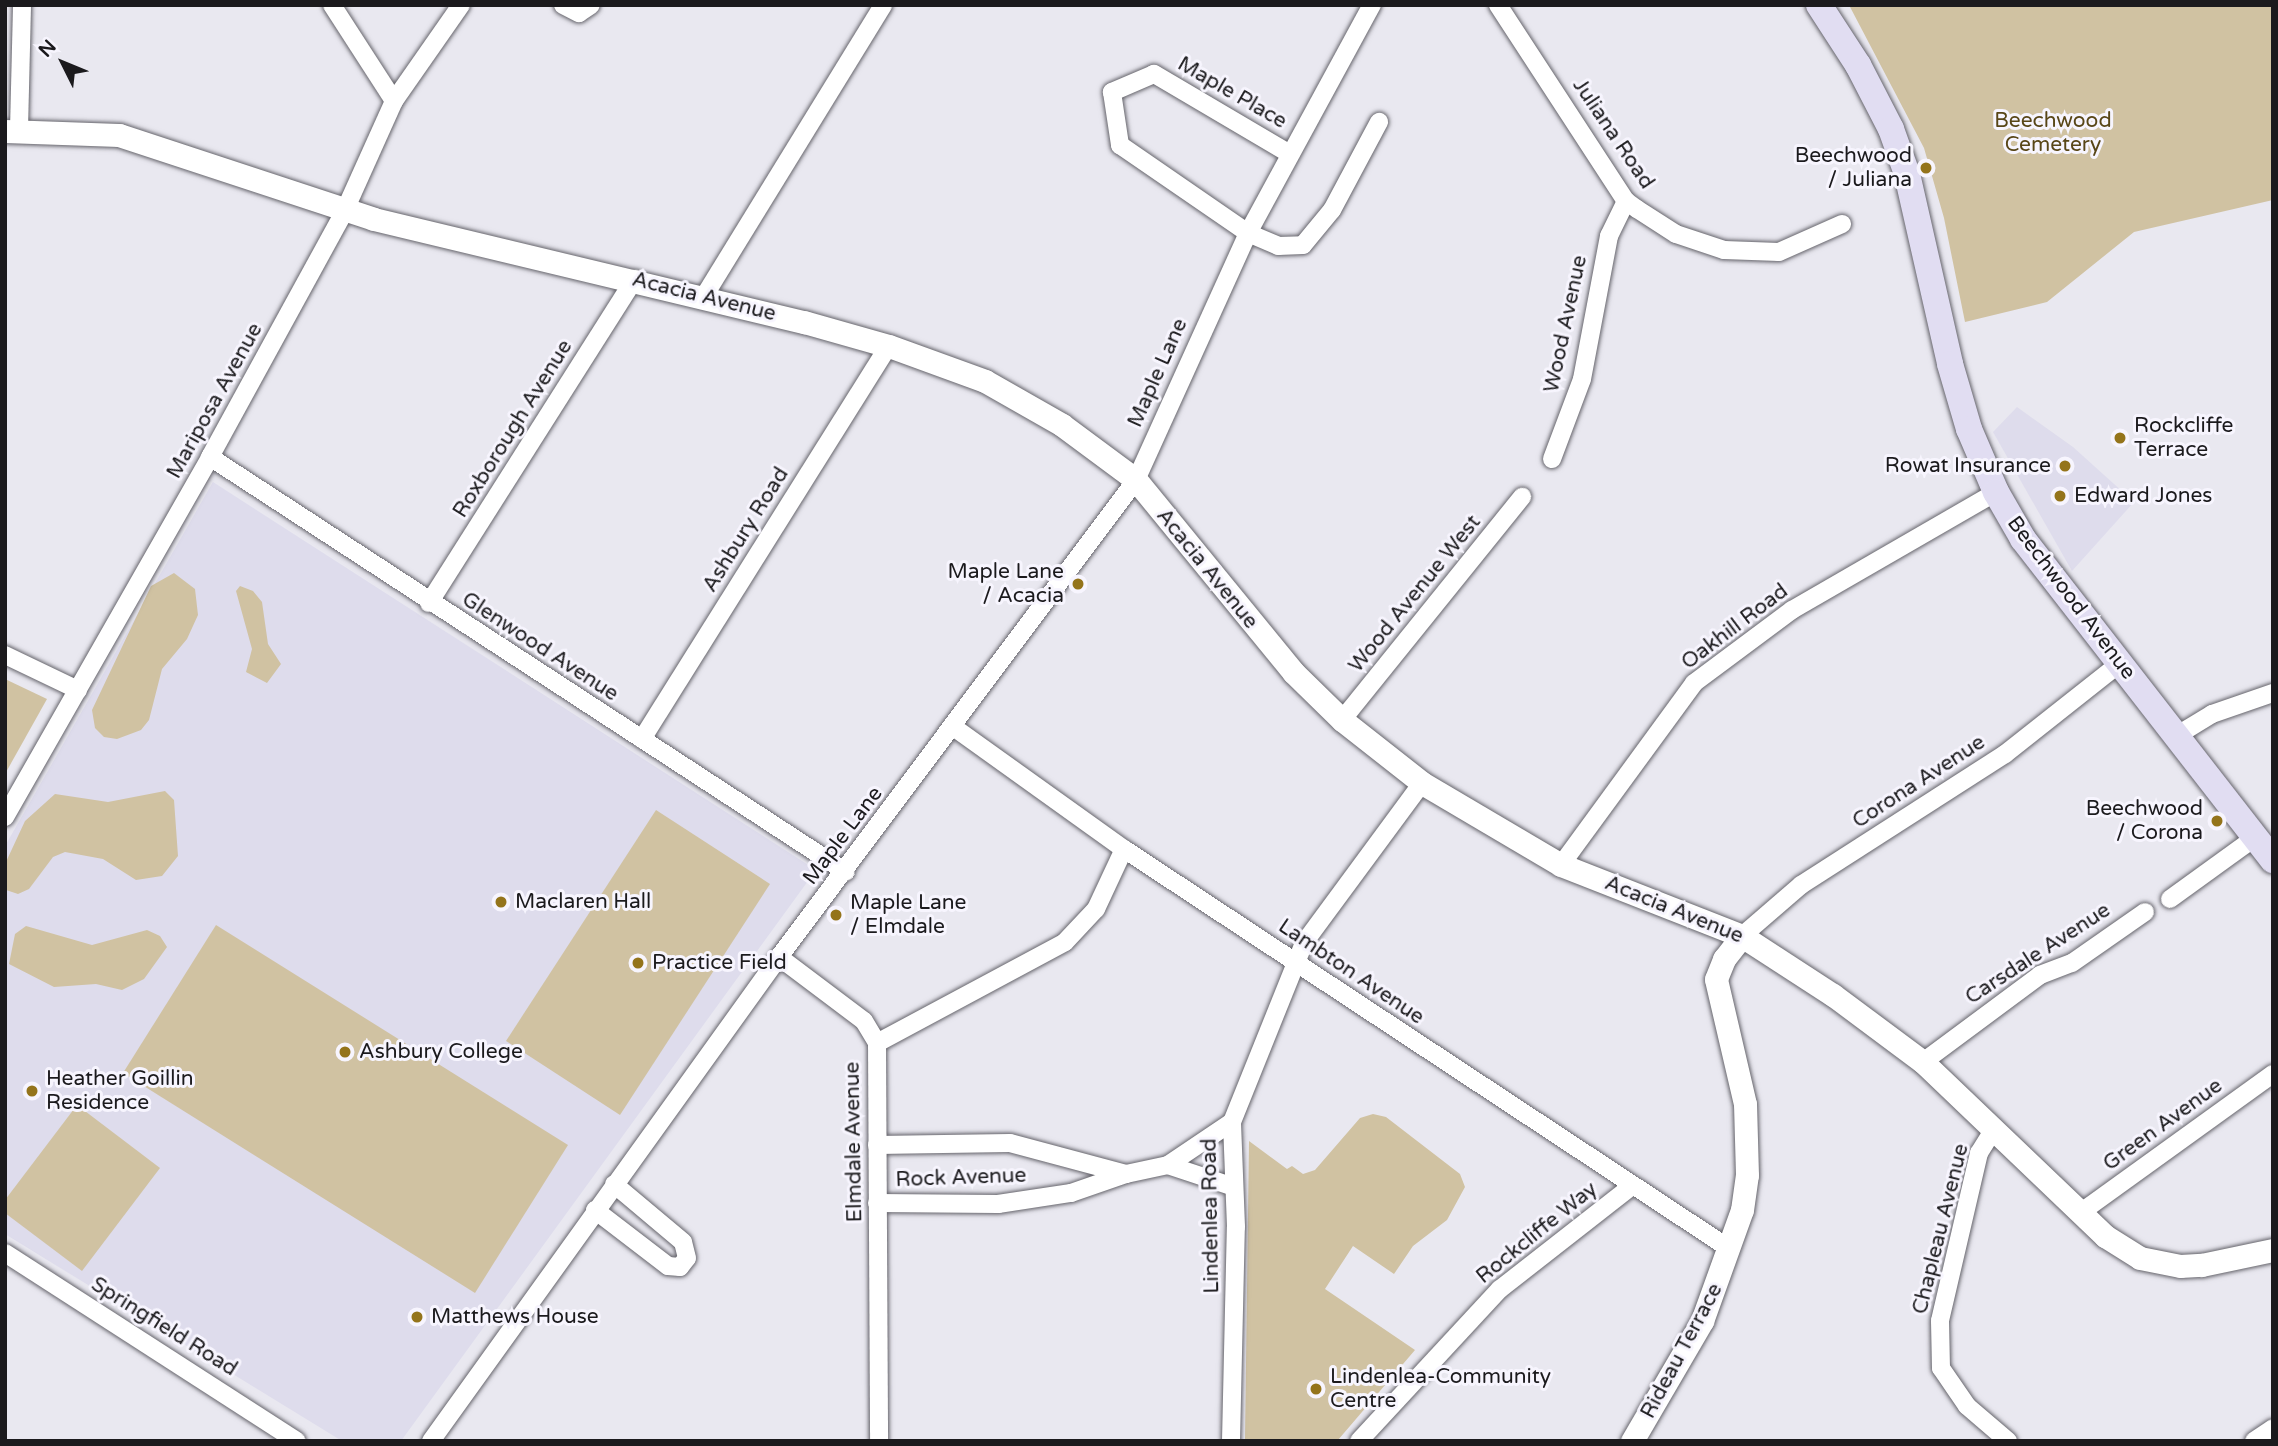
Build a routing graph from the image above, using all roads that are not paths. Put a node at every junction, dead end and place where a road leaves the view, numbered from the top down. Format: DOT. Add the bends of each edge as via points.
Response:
graph roads {
  1 [pos="22,5"];
  2 [pos="332,5"];
  3 [pos="461,5"];
  4 [pos="563,5"];
  5 [pos="592,5"];
  6 [pos="883,5"];
  7 [pos="1372,5"];
  8 [pos="1498,5"];
  9 [pos="1819,5"];
  10 [pos="394,101"];
  11 [pos="1379,122"];
  12 [pos="12,130"];
  13 [pos="1290,154"];
  14 [pos="1626,201"];
  15 [pos="345,210"];
  16 [pos="1842,224"];
  17 [pos="1248,233"];
  18 [pos="635,279"];
  19 [pos="703,298"];
  20 [pos="889,346"];
  21 [pos="210,457"];
  22 [pos="1552,459"];
  23 [pos="1136,480"];
  24 [pos="1996,492"];
  25 [pos="1522,496"];
  26 [pos="429,603"];
  27 [pos="5,655"];
  28 [pos="2119,664"];
  29 [pos="78,690"];
  30 [pos="2273,693"];
  31 [pos="1342,720"];
  32 [pos="952,726"];
  33 [pos="2176,736"];
  34 [pos="642,739"];
  35 [pos="1422,783"];
  36 [pos="5,817"];
  37 [pos="2257,836"];
  38 [pos="1124,849"];
  39 [pos="2273,860"];
  40 [pos="1561,865"];
  41 [pos="846,872"];
  42 [pos="2170,899"];
  43 [pos="2145,912"];
  44 [pos="1742,936"];
  45 [pos="779,957"];
  46 [pos="1296,962"];
  47 [pos="877,1043"];
  48 [pos="1923,1062"];
  49 [pos="2273,1074"];
  50 [pos="1232,1122"];
  51 [pos="1994,1129"];
  52 [pos="877,1145"];
  53 [pos="1168,1165"];
  54 [pos="1126,1174"];
  55 [pos="614,1184"];
  56 [pos="1231,1186"];
  57 [pos="1632,1186"];
  58 [pos="877,1203"];
  59 [pos="595,1209"];
  60 [pos="2080,1213"];
  61 [pos="1730,1250"];
  62 [pos="2273,1250"];
  63 [pos="5,1253"];
  64 [pos="2273,1428"];
  65 [pos="297,1441"];
  66 [pos="431,1441"];
  67 [pos="879,1441"];
  68 [pos="1231,1441"];
  69 [pos="1359,1441"];
  70 [pos="1632,1441"];
  71 [pos="2008,1441"];
  72 [pos="2254,1441"];
  1 -- 12 [label="street"];
  2 -- 10 [label="street"];
  3 -- 10 [label="street, Mariposa Avenue"];
  4 -- 5 [label="street" via="579,13"];
  6 -- 19 [label="street"];
  7 -- 13 [label="street, Maple Lane"];
  8 -- 14 [label="street, Juliana Road"];
  9 -- 24 [label="main road, Beechwood Avenue" via="1863,75 1909,178 1950,364 1969,429"];
  10 -- 15 [label="street, Mariposa Avenue"];
  11 -- 17 [label="street" via="1332,210 1303,245 1278,246"];
  12 -- 15 [label="street, Acacia Avenue" via="119,135"];
  13 -- 17 [label="street, Maple Lane"];
  13 -- 17 [label="street, Maple Place" via="1154,74 1112,92 1120,145"];
  14 -- 16 [label="street, Juliana Road" via="1676,234 1724,250 1779,252"];
  14 -- 22 [label="street, Wood Avenue" via="1609,236 1582,379"];
  15 -- 18 [label="street, Acacia Avenue"];
  15 -- 21 [label="street, Mariposa Avenue"];
  17 -- 23 [label="street, Maple Lane"];
  18 -- 19 [label="street, Acacia Avenue"];
  18 -- 26 [label="street, Roxborough Avenue"];
  19 -- 20 [label="street, Acacia Avenue"];
  20 -- 23 [label="street, Acacia Avenue" via="1025,402"];
  20 -- 34 [label="street, Ashbury Road"];
  21 -- 26 [label="street, Glenwood Avenue"];
  21 -- 29 [label="street, Mariposa Avenue"];
  23 -- 31 [label="street, Acacia Avenue" via="1250,624"];
  23 -- 32 [label="street, Maple Lane"];
  24 -- 28 [label="main road, Beechwood Avenue" via="2023,538"];
  24 -- 40 [label="street, Oakhill Road" via="1792,610 1694,683"];
  25 -- 31 [label="street, Wood Avenue West"];
  26 -- 34 [label="street, Glenwood Avenue"];
  27 -- 29 [label="street"];
  28 -- 33 [label="main road, Beechwood Avenue"];
  28 -- 44 [label="street, Corona Avenue" via="2005,754 1801,885"];
  29 -- 36 [label="street, Mariposa Avenue"];
  30 -- 33 [label="street" via="2212,714"];
  31 -- 35 [label="street, Acacia Avenue"];
  32 -- 38 [label="street, Lambton Avenue"];
  32 -- 41 [label="street, Maple Lane"];
  33 -- 37 [label="main road, Beechwood Avenue"];
  34 -- 41 [label="street, Glenwood Avenue"];
  35 -- 40 [label="street, Acacia Avenue"];
  35 -- 46 [label="street, Lindenlea Road" via="1304,943"];
  37 -- 39 [label="main road, Beechwood Avenue"];
  37 -- 42 [label="street"];
  38 -- 46 [label="street, Lambton Avenue"];
  38 -- 47 [label="street, Elmdale Avenue" via="1096,909 1065,942"];
  40 -- 44 [label="street, Acacia Avenue"];
  41 -- 45 [label="street, Maple Lane"];
  43 -- 48 [label="street, Carsdale Avenue" via="2072,963 2040,975"];
  44 -- 48 [label="street, Acacia Avenue" via="1833,995"];
  44 -- 61 [label="street, Rideau Terrace" via="1724,959 1716,979 1741,1077 1748,1142 1742,1210"];
  45 -- 47 [label="street" via="864,1021"];
  45 -- 55 [label="street, Maple Lane"];
  46 -- 50 [label="street, Lindenlea Road"];
  46 -- 57 [label="street, Lambton Avenue"];
  47 -- 52 [label="street, Elmdale Avenue"];
  48 -- 51 [label="street, Acacia Avenue"];
  49 -- 60 [label="street, Green Avenue"];
  50 -- 53 [label="street, Rock Avenue"];
  50 -- 56 [label="street, Lindenlea Road"];
  51 -- 60 [label="street, Acacia Avenue"];
  51 -- 71 [label="street, Chapleau Avenue" via="1979,1153 1940,1321 1941,1368 1967,1406"];
  52 -- 54 [label="street, Rock Avenue" via="1010,1143"];
  52 -- 58 [label="street, Elmdale Avenue"];
  53 -- 54 [label="street, Rock Avenue"];
  53 -- 56 [label="street"];
  54 -- 58 [label="street, Rock Avenue" via="1071,1193 998,1204"];
  55 -- 59 [label="street, Maple Lane"];
  55 -- 59 [label="street" via="683,1241 687,1258 680,1267 668,1266"];
  56 -- 68 [label="street, Lindenlea Road" via="1236,1238"];
  57 -- 61 [label="street, Lambton Avenue"];
  57 -- 69 [label="street, Rockcliffe Way" via="1500,1289"];
  58 -- 67 [label="street, Elmdale Avenue"];
  59 -- 66 [label="street, Maple Lane"];
  60 -- 62 [label="street, Acacia Avenue" via="2122,1248 2157,1264 2202,1265"];
  61 -- 70 [label="street, Rideau Terrace" via="1702,1321"];
  63 -- 65 [label="street, Springfield Road"];
  64 -- 72 [label="street"];
}
